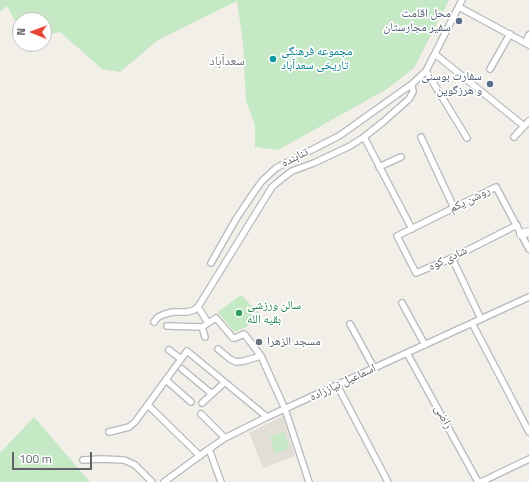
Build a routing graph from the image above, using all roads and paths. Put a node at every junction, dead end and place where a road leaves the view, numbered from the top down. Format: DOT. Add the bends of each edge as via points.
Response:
graph roads {
  1 [pos="462,0"];
  2 [pos="459,7"];
  3 [pos="510,34"];
  4 [pos="529,35"];
  5 [pos="527,44"];
  6 [pos="435,54"];
  7 [pos="490,69"];
  8 [pos="426,71"];
  9 [pos="412,84"];
  10 [pos="529,121"];
  11 [pos="524,126"];
  12 [pos="364,137"];
  13 [pos="421,137"];
  14 [pos="514,137"];
  15 [pos="467,138"];
  16 [pos="401,157"];
  17 [pos="380,167"];
  18 [pos="454,208"];
  19 [pos="516,225"];
  20 [pos="412,229"];
  21 [pos="525,233"];
  22 [pos="397,236"];
  23 [pos="529,249"];
  24 [pos="452,258"];
  25 [pos="211,264"];
  26 [pos="529,297"];
  27 [pos="402,303"];
  28 [pos="200,310"];
  29 [pos="481,319"];
  30 [pos="154,322"];
  31 [pos="208,323"];
  32 [pos="472,323"];
  33 [pos="350,324"];
  34 [pos="167,326"];
  35 [pos="202,327"];
  36 [pos="205,337"];
  37 [pos="425,345"];
  38 [pos="218,349"];
  39 [pos="169,350"];
  40 [pos="407,353"];
  41 [pos="261,356"];
  42 [pos="181,359"];
  43 [pos="374,368"];
  44 [pos="182,369"];
  45 [pos="166,380"];
  46 [pos="224,383"];
  47 [pos="337,385"];
  48 [pos="212,394"];
  49 [pos="191,402"];
  50 [pos="202,403"];
  51 [pos="148,405"];
  52 [pos="285,409"];
  53 [pos="201,414"];
  54 [pos="266,417"];
  55 [pos="109,432"];
  56 [pos="529,432"];
  57 [pos="226,438"];
  58 [pos="209,449"];
  59 [pos="200,456"];
  60 [pos="529,459"];
  61 [pos="83,460"];
  62 [pos="174,479"];
  63 [pos="152,482"];
  64 [pos="164,482"];
  65 [pos="221,482"];
  66 [pos="309,482"];
  67 [pos="388,482"];
  68 [pos="478,482"];
  69 [pos="481,482"];
  1 -- 2 [label="street, تنابنده"];
  2 -- 3 [label="street"];
  2 -- 6 [label="street, تنابنده"];
  3 -- 5 [label="street"];
  3 -- 7 [label="street"];
  4 -- 5 [label="street"];
  6 -- 8 [label="street, تنابنده"];
  6 -- 11 [label="street"];
  8 -- 9 [label="street, تنابنده"];
  8 -- 15 [label="street"];
  9 -- 12 [label="street" via="413,92 409,99"];
  9 -- 25 [label="street, تنابنده" via="339,136 276,168 252,195"];
  10 -- 11 [label="street"];
  11 -- 14 [label="street"];
  12 -- 17 [label="street"];
  12 -- 30 [label="street" via="284,176 272,187 248,224 204,300 194,310 165,314"];
  13 -- 18 [label="street"];
  16 -- 17 [label="street"];
  17 -- 20 [label="street"];
  18 -- 19 [label="street, روشن یکم" via="496,187"];
  18 -- 20 [label="street, روشن یکم"];
  19 -- 21 [label="street, روشن یکم"];
  19 -- 24 [label="street, شادی کوه"];
  20 -- 22 [label="street, روشن یکم"];
  21 -- 23 [label="street, روشن یکم"];
  22 -- 24 [label="street, شادی کوه" via="416,273"];
  24 -- 29 [label="street"];
  26 -- 29 [label="street, اسماعیل نیاززاده"];
  27 -- 37 [label="street"];
  28 -- 31 [label="street"];
  29 -- 32 [label="street, اسماعیل نیاززاده"];
  31 -- 35 [label="street"];
  31 -- 41 [label="street" via="216,318 233,338 244,334"];
  32 -- 37 [label="street, اسماعیل نیاززاده"];
  32 -- 56 [label="street"];
  33 -- 43 [label="street"];
  34 -- 35 [label="street"];
  35 -- 36 [label="street"];
  37 -- 40 [label="street, اسماعیل نیاززاده"];
  38 -- 41 [label="street" via="236,362"];
  39 -- 42 [label="street"];
  40 -- 43 [label="street, اسماعیل نیاززاده"];
  40 -- 68 [label="street, راضی"];
  41 -- 52 [label="street"];
  42 -- 45 [label="street"];
  42 -- 46 [label="street" via="188,351"];
  43 -- 47 [label="street, اسماعیل نیاززاده"];
  44 -- 48 [label="street"];
  45 -- 49 [label="street"];
  45 -- 51 [label="street"];
  46 -- 48 [label="street"];
  46 -- 54 [label="street"];
  47 -- 52 [label="street, اسماعیل نیاززاده"];
  47 -- 67 [label="street"];
  48 -- 50 [label="street"];
  51 -- 55 [label="street" via="129,428"];
  51 -- 59 [label="street"];
  52 -- 54 [label="street, اسماعیل نیاززاده"];
  52 -- 66 [label="street"];
  53 -- 57 [label="street"];
  54 -- 57 [label="street, اسماعیل نیاززاده"];
  57 -- 58 [label="street, اسماعیل نیاززاده"];
  58 -- 59 [label="street, اسماعیل نیاززاده"];
  58 -- 65 [label="street"];
  59 -- 62 [label="street, اسماعیل نیاززاده"];
  60 -- 69 [label="street"];
  61 -- 63 [label="street" via="124,460 135,465"];
  62 -- 64 [label="street, اسماعیل نیاززاده"];
}
